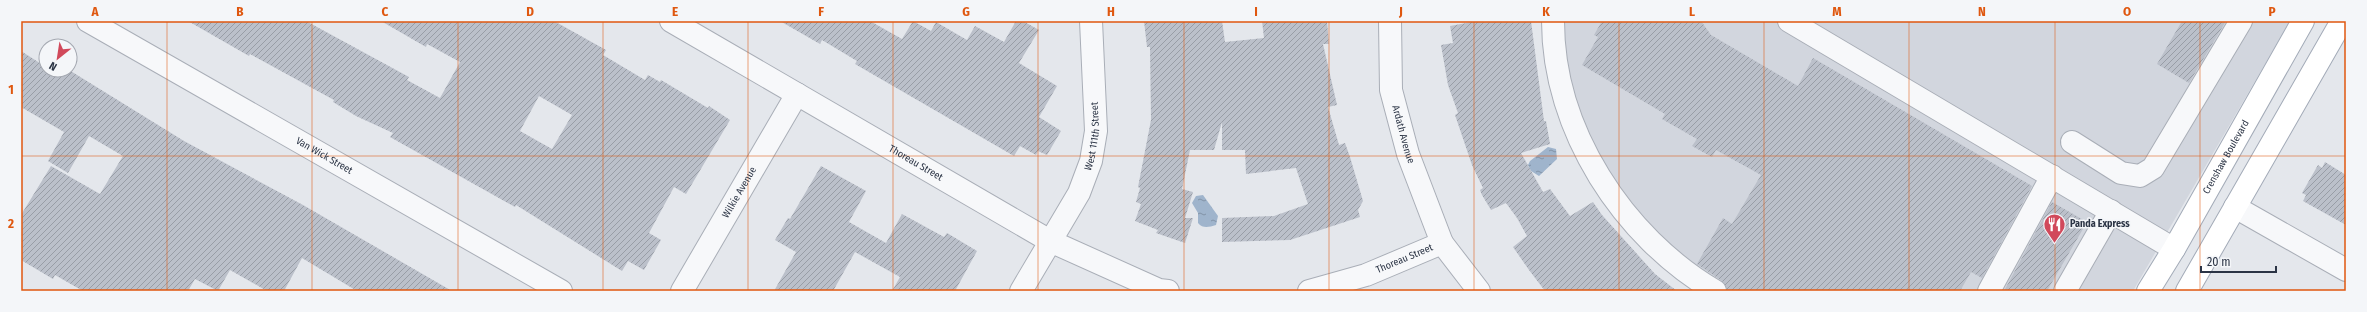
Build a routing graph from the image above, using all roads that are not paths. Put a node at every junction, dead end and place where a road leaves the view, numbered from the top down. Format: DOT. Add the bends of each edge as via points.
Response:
graph roads {
  1 [pos="88,21"];
  2 [pos="670,21"];
  3 [pos="1091,21"];
  4 [pos="1390,21"];
  5 [pos="1553,21"];
  6 [pos="1789,21"];
  7 [pos="2241,21"];
  8 [pos="2303,21"];
  9 [pos="2327,21"];
  10 [pos="2342,21"];
  11 [pos="797,94"];
  12 [pos="2072,142"];
  13 [pos="2256,169"];
  14 [pos="2052,176"];
  15 [pos="2235,207"];
  16 [pos="2111,212"];
  17 [pos="1050,241"];
  18 [pos="1442,243"];
  19 [pos="2174,249"];
  20 [pos="2346,270"];
  21 [pos="2189,290"];
  22 [pos="561,291"];
  23 [pos="682,291"];
  24 [pos="1022,291"];
  25 [pos="1168,291"];
  26 [pos="1309,291"];
  27 [pos="1480,291"];
  28 [pos="1715,291"];
  29 [pos="1989,291"];
  30 [pos="2065,291"];
  31 [pos="2148,291"];
  1 -- 22 [label="street, Van Wick Street"];
  2 -- 11 [label="street, Thoreau Street"];
  3 -- 17 [label="street, West 111th Street" via="1096,131 1091,161 1079,193"];
  4 -- 18 [label="street, Ardath Avenue" via="1391,90 1408,154"];
  5 -- 28 [label="street" via="1560,80 1576,131 1598,174 1626,215 1660,251 1697,281"];
  6 -- 14 [label="street"];
  7 -- 12 [label="street" via="2153,168 2140,176 2121,173"];
  8 -- 19 [label="main road, Crenshaw Boulevard"];
  9 -- 13 [label="main road" via="2267,122"];
  10 -- 13 [label="main road"];
  11 -- 17 [label="street, Thoreau Street"];
  11 -- 23 [label="street, Wilkie Avenue"];
  13 -- 15 [label="main road"];
  14 -- 16 [label="street"];
  14 -- 29 [label="street"];
  15 -- 20 [label="street"];
  15 -- 21 [label="main road"];
  16 -- 19 [label="street"];
  16 -- 30 [label="street"];
  17 -- 24 [label="street"];
  17 -- 25 [label="street, Thoreau Street" via="1151,287"];
  18 -- 26 [label="street, Thoreau Street" via="1366,275"];
  18 -- 27 [label="street, Thoreau Street"];
  19 -- 31 [label="main road, Crenshaw Boulevard"];
}
